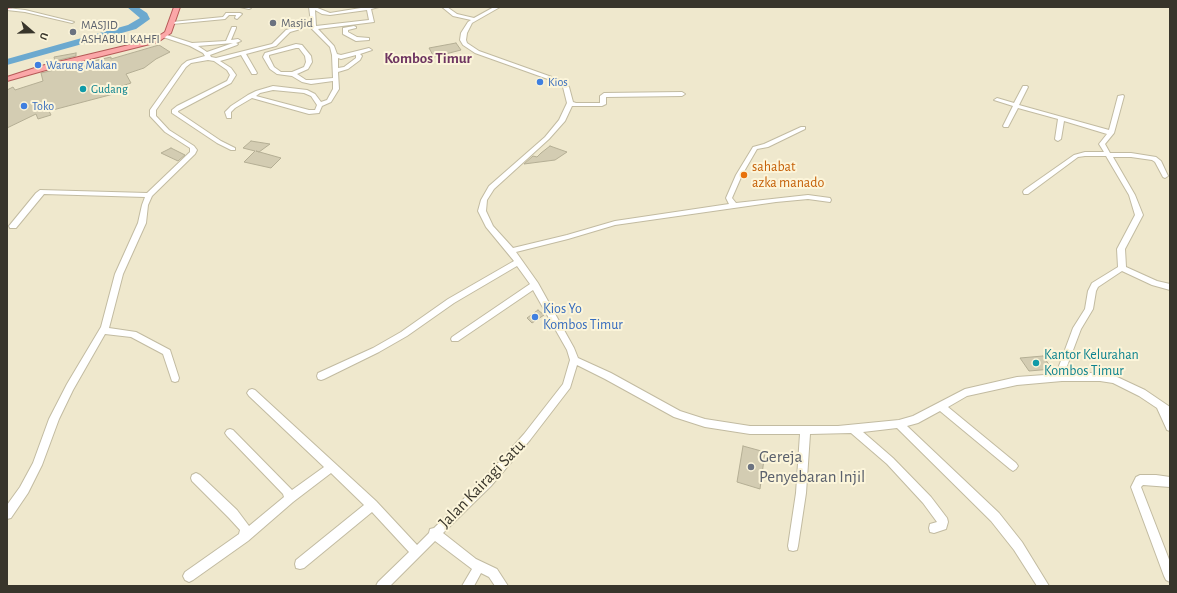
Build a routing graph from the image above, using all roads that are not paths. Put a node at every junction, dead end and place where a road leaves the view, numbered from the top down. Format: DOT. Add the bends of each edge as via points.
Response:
graph roads {
  1 [pos="177,7"];
  2 [pos="242,7"];
  3 [pos="312,7"];
  4 [pos="377,7"];
  5 [pos="444,7"];
  6 [pos="498,7"];
  7 [pos="7,8"];
  8 [pos="249,8"];
  9 [pos="369,9"];
  10 [pos="324,13"];
  11 [pos="313,15"];
  12 [pos="237,18"];
  13 [pos="474,19"];
  14 [pos="372,21"];
  15 [pos="72,22"];
  16 [pos="172,23"];
  17 [pos="314,26"];
  18 [pos="234,28"];
  19 [pos="165,36"];
  20 [pos="367,38"];
  21 [pos="228,41"];
  22 [pos="192,45"];
  23 [pos="369,50"];
  24 [pos="357,52"];
  25 [pos="243,53"];
  26 [pos="335,55"];
  27 [pos="207,56"];
  28 [pos="216,60"];
  29 [pos="335,71"];
  30 [pos="254,73"];
  31 [pos="293,74"];
  32 [pos="336,78"];
  33 [pos="7,80"];
  34 [pos="1025,87"];
  35 [pos="682,94"];
  36 [pos="250,96"];
  37 [pos="1121,96"];
  38 [pos="997,100"];
  39 [pos="570,103"];
  40 [pos="320,105"];
  41 [pos="1017,106"];
  42 [pos="229,116"];
  43 [pos="1061,118"];
  44 [pos="1006,126"];
  45 [pos="803,128"];
  46 [pos="1111,133"];
  47 [pos="1058,139"];
  48 [pos="233,149"];
  49 [pos="1107,153"];
  50 [pos="1165,176"];
  51 [pos="1026,192"];
  52 [pos="149,195"];
  53 [pos="828,200"];
  54 [pos="734,206"];
  55 [pos="13,226"];
  56 [pos="511,251"];
  57 [pos="519,261"];
  58 [pos="1122,268"];
  59 [pos="535,285"];
  60 [pos="1170,287"];
  61 [pos="103,330"];
  62 [pos="455,339"];
  63 [pos="574,360"];
  64 [pos="321,376"];
  65 [pos="1062,377"];
  66 [pos="175,378"];
  67 [pos="252,393"];
  68 [pos="940,406"];
  69 [pos="1161,407"];
  70 [pos="1170,412"];
  71 [pos="899,424"];
  72 [pos="1170,427"];
  73 [pos="853,429"];
  74 [pos="805,430"];
  75 [pos="230,433"];
  76 [pos="1013,466"];
  77 [pos="331,467"];
  78 [pos="196,478"];
  79 [pos="1170,482"];
  80 [pos="289,499"];
  81 [pos="372,505"];
  82 [pos="7,514"];
  83 [pos="934,528"];
  84 [pos="434,533"];
  85 [pos="244,537"];
  86 [pos="793,546"];
  87 [pos="416,552"];
  88 [pos="300,564"];
  89 [pos="479,566"];
  90 [pos="189,576"];
  91 [pos="1170,576"];
  92 [pos="382,586"];
  93 [pos="468,586"];
  94 [pos="502,586"];
  95 [pos="1043,586"];
  1 -- 16 [label="main road"];
  2 -- 8 [label="street"];
  3 -- 10 [label="street"];
  3 -- 11 [label="street"];
  4 -- 9 [label="street"];
  5 -- 13 [label="street" via="455,15"];
  6 -- 13 [label="street"];
  7 -- 15 [label="street"];
  9 -- 10 [label="street" via="338,14"];
  9 -- 14 [label="street"];
  10 -- 11 [label="street"];
  11 -- 17 [label="street"];
  12 -- 16 [label="street" via="240,14"];
  13 -- 39 [label="street" via="464,33 465,44 477,52 561,82 566,87"];
  14 -- 17 [label="street"];
  14 -- 20 [label="street" via="374,24 348,28 344,31 352,38"];
  16 -- 19 [label="main road"];
  17 -- 25 [label="street" via="288,31 274,45"];
  17 -- 26 [label="street" via="332,47"];
  18 -- 21 [label="street"];
  19 -- 22 [label="street"];
  19 -- 33 [label="main road" via="142,45 44,68"];
  21 -- 22 [label="street"];
  21 -- 27 [label="street" via="238,42"];
  22 -- 27 [label="street"];
  23 -- 24 [label="street"];
  24 -- 26 [label="street" via="341,57"];
  24 -- 29 [label="street" via="358,59 346,68"];
  25 -- 28 [label="street"];
  25 -- 30 [label="street"];
  26 -- 29 [label="street"];
  27 -- 28 [label="street"];
  27 -- 52 [label="street" via="187,64 153,110 153,116 167,131 194,150 191,156"];
  28 -- 48 [label="street" via="231,71 232,78 174,112"];
  29 -- 32 [label="street"];
  31 -- 31 [label="street" via="275,71 266,56 285,48 300,46 308,56 309,62 306,68"];
  31 -- 32 [label="street" via="311,82"];
  32 -- 40 [label="street" via="336,89 332,96"];
  34 -- 41 [label="street"];
  35 -- 39 [label="street" via="604,95 602,105"];
  36 -- 40 [label="street" via="309,112 317,112"];
  36 -- 40 [label="street" via="268,88 294,89 309,93"];
  36 -- 42 [label="street" via="230,109"];
  37 -- 46 [label="street"];
  38 -- 41 [label="street"];
  39 -- 56 [label="street" via="557,127 501,178 484,200 482,211 490,227"];
  41 -- 43 [label="street"];
  41 -- 44 [label="street"];
  43 -- 46 [label="street"];
  43 -- 47 [label="street"];
  45 -- 54 [label="street" via="766,146 755,148 739,174 729,198"];
  46 -- 49 [label="street" via="1102,144"];
  49 -- 50 [label="street" via="1154,158"];
  49 -- 51 [label="street" via="1076,156"];
  49 -- 58 [label="street" via="1132,195 1139,215 1121,249"];
  52 -- 55 [label="street" via="42,192"];
  52 -- 61 [label="street" via="142,223 119,274"];
  53 -- 54 [label="street" via="796,198"];
  54 -- 56 [label="street" via="605,225"];
  56 -- 57 [label="street"];
  57 -- 59 [label="street"];
  57 -- 64 [label="street" via="451,301 404,334"];
  58 -- 60 [label="street"];
  58 -- 65 [label="street" via="1095,285 1089,309 1077,328 1063,366"];
  59 -- 62 [label="street"];
  59 -- 63 [label="street"];
  61 -- 66 [label="street" via="133,334 167,352"];
  61 -- 82 [label="street" via="54,419 37,465 24,490"];
  63 -- 74 [label="street" via="677,414 705,423 750,430"];
  63 -- 84 [label="street, Jalan Kairagi Satu" via="567,384 528,437 487,483"];
  65 -- 68 [label="street" via="1017,381 977,390 965,393"];
  65 -- 69 [label="street" via="1100,377 1115,380 1142,393"];
  67 -- 77 [label="street"];
  68 -- 71 [label="street" via="915,420"];
  68 -- 76 [label="street"];
  69 -- 70 [label="street"];
  69 -- 72 [label="street"];
  71 -- 73 [label="street"];
  71 -- 95 [label="street" via="995,517 1018,546"];
  73 -- 74 [label="street"];
  73 -- 83 [label="street" via="890,461 927,500 943,522"];
  74 -- 86 [label="street" via="801,493"];
  75 -- 80 [label="street" via="288,492"];
  77 -- 80 [label="street"];
  77 -- 81 [label="street"];
  78 -- 85 [label="street" via="245,528"];
  79 -- 91 [label="street" via="1140,480 1136,487"];
  80 -- 85 [label="street"];
  81 -- 87 [label="street"];
  81 -- 88 [label="street"];
  84 -- 87 [label="street, Jalan Kairagi Satu"];
  84 -- 89 [label="street"];
  85 -- 90 [label="street"];
  87 -- 92 [label="street, Jalan Kairagi Satu"];
  89 -- 93 [label="street"];
  89 -- 94 [label="street" via="493,573"];
}
